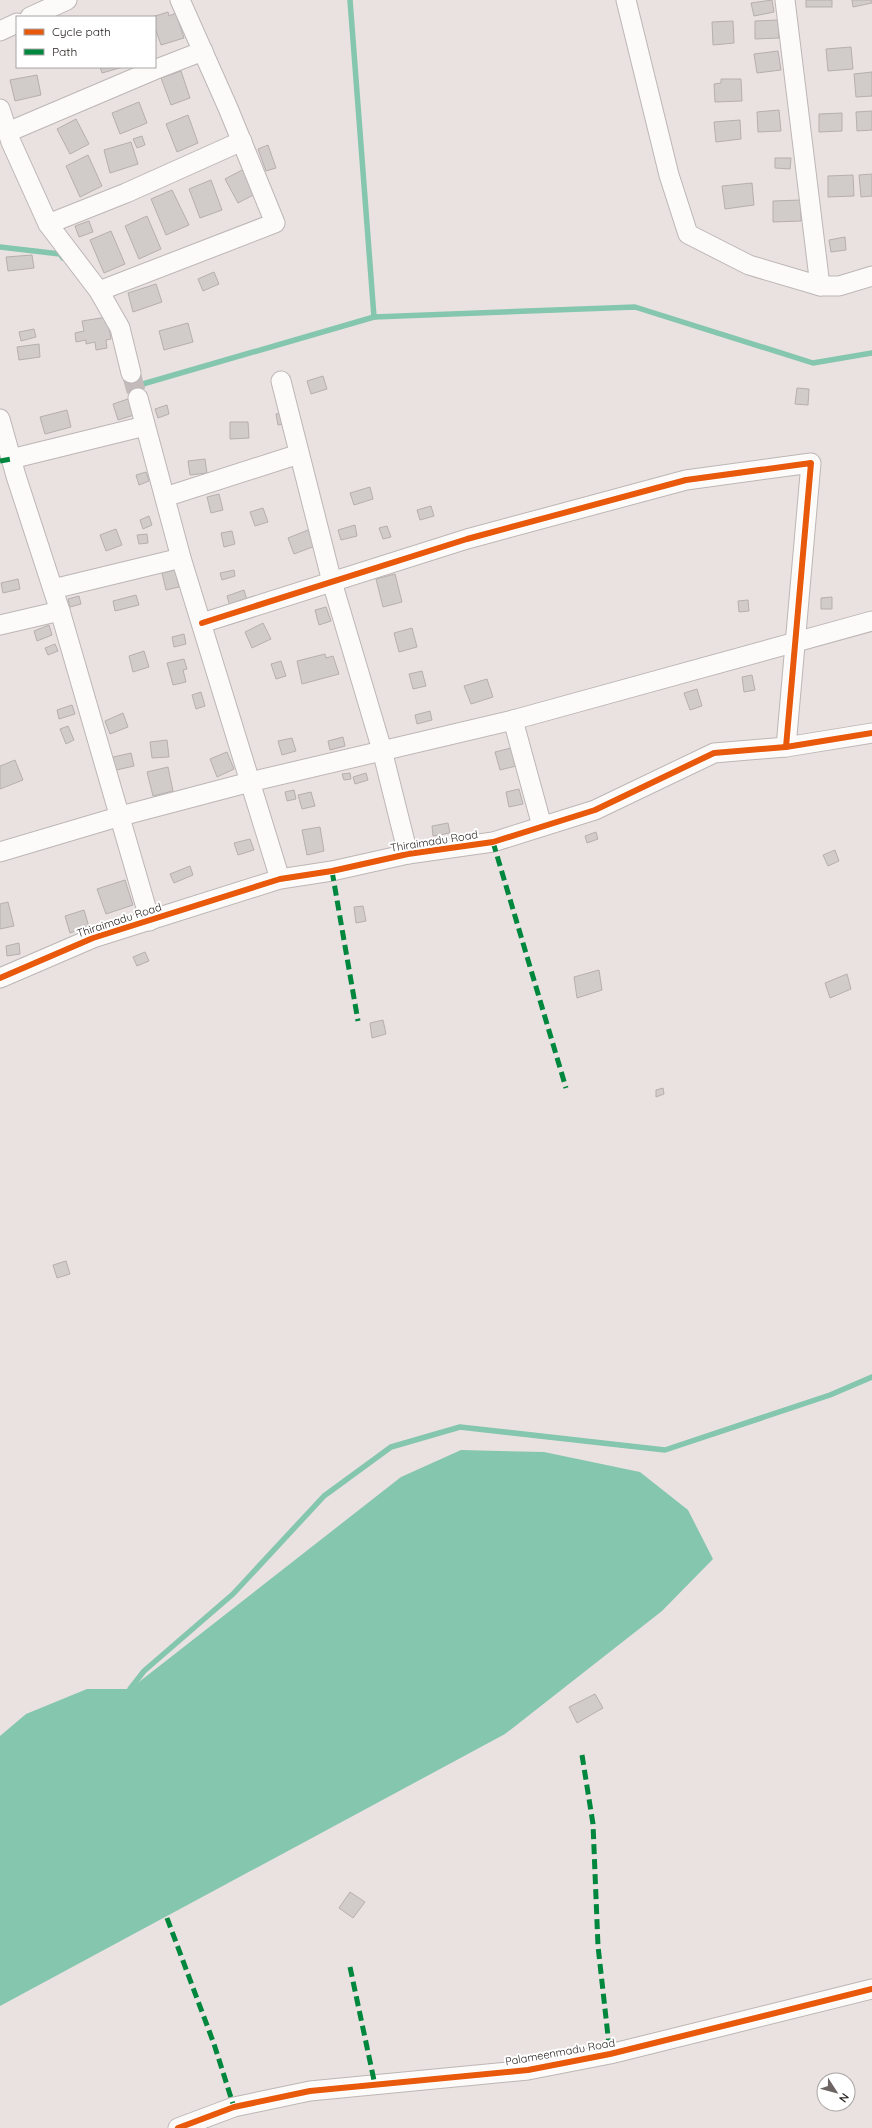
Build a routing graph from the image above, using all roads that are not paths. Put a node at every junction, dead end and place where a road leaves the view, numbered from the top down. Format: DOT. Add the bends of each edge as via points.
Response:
graph roads {
  1 [pos="67,0"];
  2 [pos="180,0"];
  3 [pos="626,0"];
  4 [pos="785,0"];
  5 [pos="32,16"];
  6 [pos="16,23"];
  7 [pos="0,31"];
  8 [pos="203,51"];
  9 [pos="0,109"];
  10 [pos="8,132"];
  11 [pos="242,141"];
  12 [pos="48,224"];
  13 [pos="872,276"];
  14 [pos="820,286"];
  15 [pos="99,291"];
  16 [pos="131,373"];
  17 [pos="281,381"];
  18 [pos="138,398"];
  19 [pos="0,419"];
  20 [pos="145,426"];
  21 [pos="299,454"];
  22 [pos="11,459"];
  23 [pos="165,497"];
  24 [pos="181,558"];
  25 [pos="332,582"];
  26 [pos="53,589"];
  27 [pos="60,611"];
  28 [pos="872,621"];
  29 [pos="202,623"];
  30 [pos="0,625"];
  31 [pos="795,641"];
  32 [pos="513,720"];
  33 [pos="872,734"];
  34 [pos="786,747"];
  35 [pos="382,750"];
  36 [pos="250,782"];
  37 [pos="121,816"];
  38 [pos="542,826"];
  39 [pos="0,852"];
  40 [pos="408,854"];
  41 [pos="280,879"];
  42 [pos="150,921"];
  43 [pos="0,978"];
  44 [pos="872,1989"];
  45 [pos="178,2128"];
  1 -- 5 [label="street"];
  2 -- 8 [label="street"];
  3 -- 14 [label="street" via="669,175 688,234 749,265"];
  4 -- 14 [label="street"];
  6 -- 7 [label="street"];
  8 -- 10 [label="street"];
  8 -- 11 [label="street"];
  9 -- 10 [label="street"];
  10 -- 12 [label="street"];
  11 -- 12 [label="street" via="126,193"];
  11 -- 15 [label="street" via="275,223"];
  12 -- 15 [label="street"];
  13 -- 14 [label="street" via="839,286"];
  15 -- 16 [label="street" via="120,328"];
  17 -- 21 [label="street"];
  18 -- 20 [label="street"];
  19 -- 22 [label="street"];
  20 -- 22 [label="street"];
  20 -- 23 [label="street"];
  21 -- 23 [label="street"];
  21 -- 25 [label="street"];
  22 -- 26 [label="street"];
  23 -- 24 [label="street"];
  24 -- 26 [label="street"];
  24 -- 29 [label="street"];
  25 -- 29 [label="street"];
  25 -- 31 [label="street" via="468,539 686,480 811,464"];
  25 -- 35 [label="street"];
  26 -- 27 [label="street"];
  27 -- 30 [label="street"];
  27 -- 37 [label="street"];
  28 -- 31 [label="street"];
  29 -- 36 [label="street"];
  31 -- 32 [label="street"];
  31 -- 34 [label="street"];
  32 -- 35 [label="street"];
  32 -- 38 [label="street"];
  33 -- 34 [label="street, Thiraimadu Road"];
  34 -- 38 [label="street, Thiraimadu Road" via="714,753 595,810"];
  35 -- 36 [label="street"];
  35 -- 40 [label="street"];
  36 -- 37 [label="street"];
  36 -- 41 [label="street"];
  37 -- 39 [label="street"];
  37 -- 42 [label="street"];
  38 -- 40 [label="street, Thiraimadu Road" via="493,842"];
  40 -- 41 [label="street, Thiraimadu Road" via="332,871"];
  41 -- 42 [label="street, Thiraimadu Road"];
  42 -- 43 [label="street, Thiraimadu Road" via="92,938"];
  44 -- 45 [label="street, Palameenmadu Road" via="610,2054 528,2070 310,2091 234,2107"];
}
